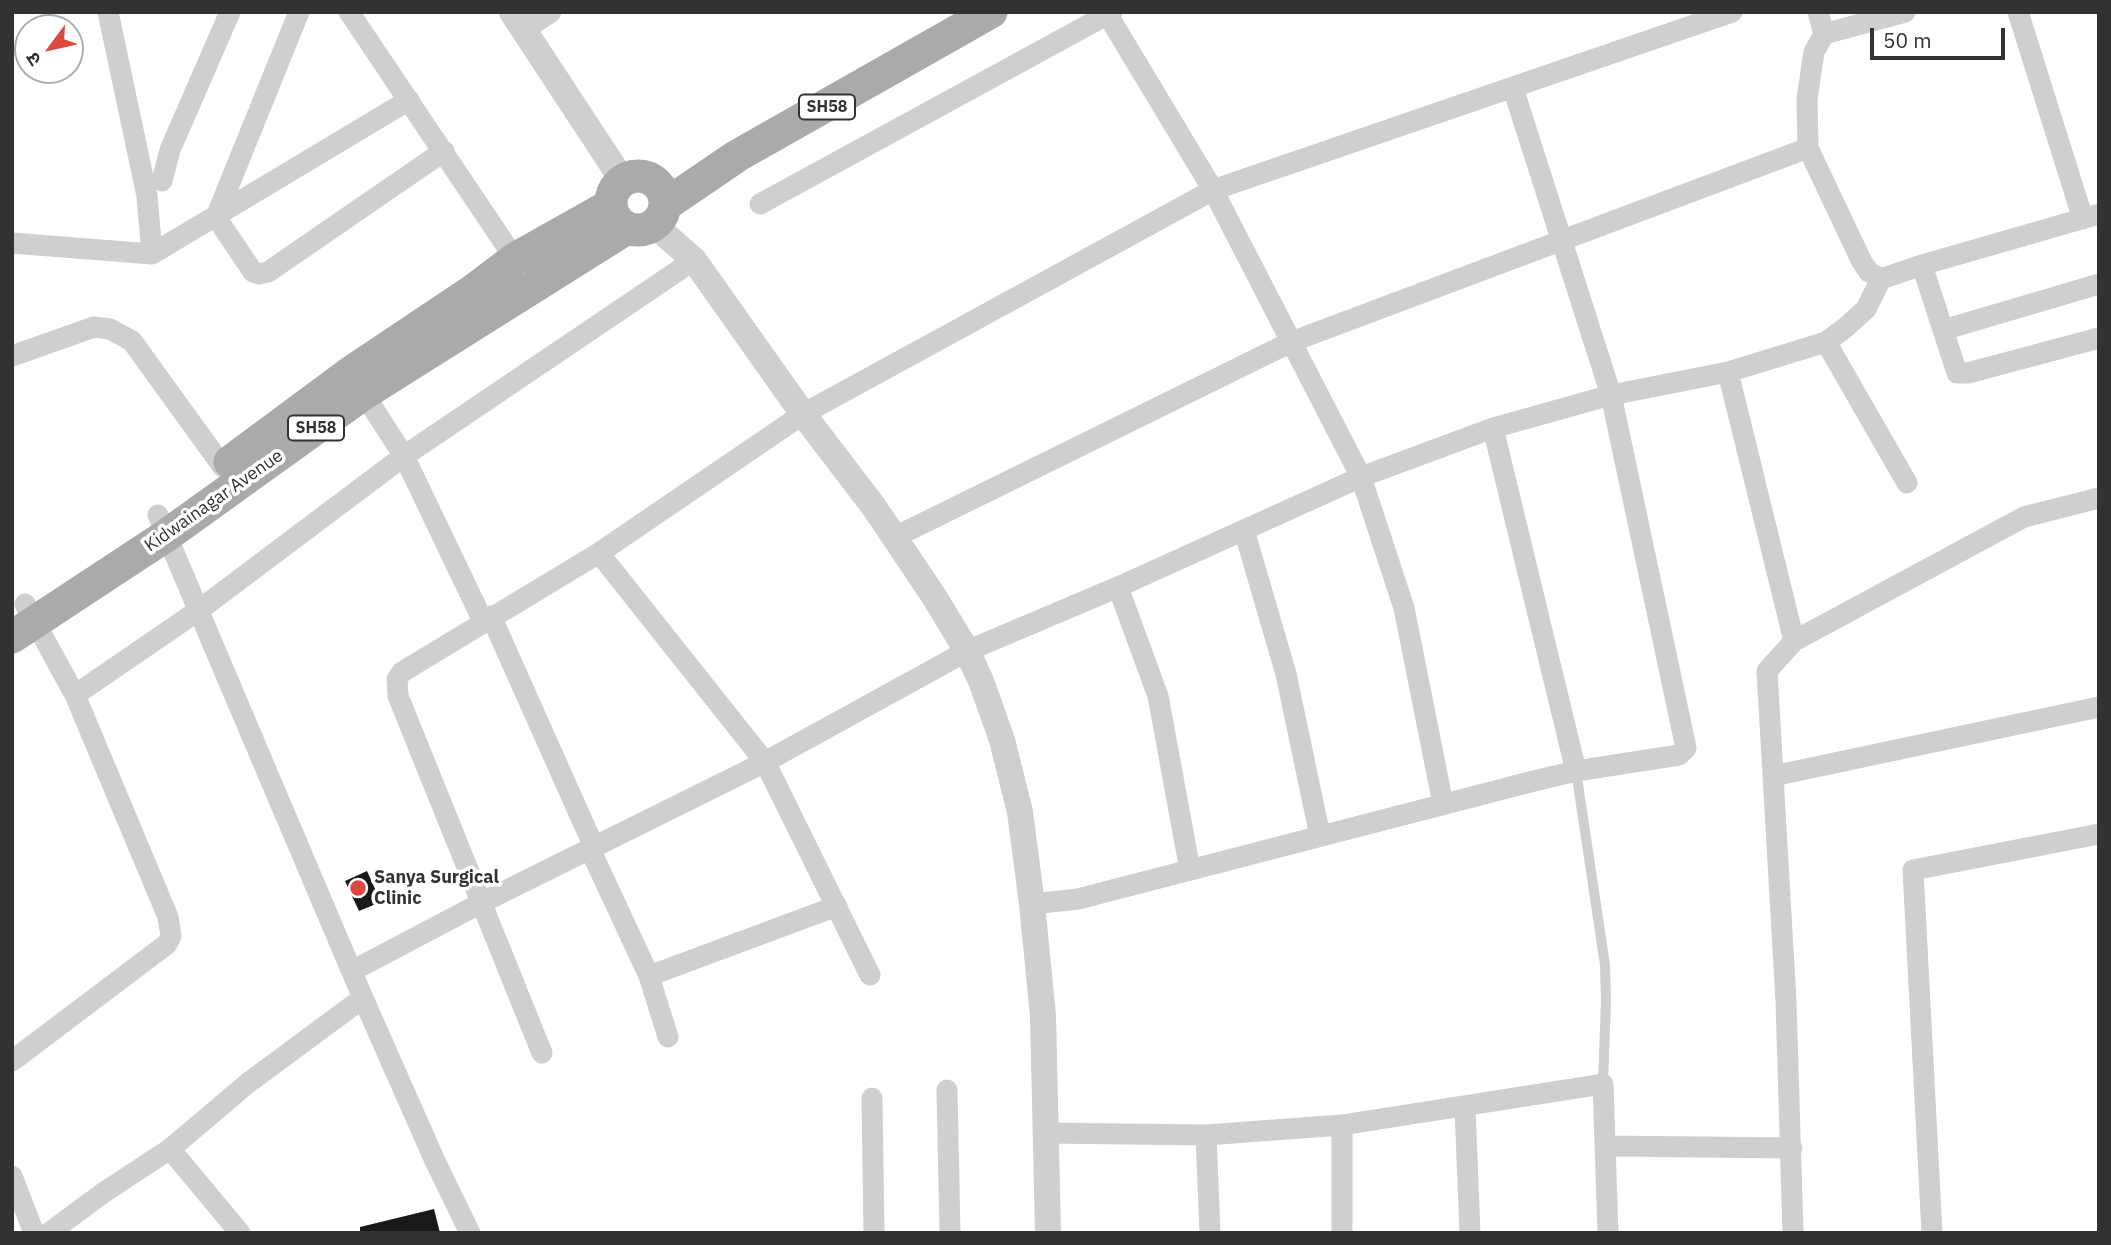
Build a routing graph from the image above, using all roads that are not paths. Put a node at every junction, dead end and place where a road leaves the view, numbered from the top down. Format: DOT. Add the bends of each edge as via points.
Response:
graph roads {
  1 [pos="108,12"];
  2 [pos="230,12"];
  3 [pos="299,12"];
  4 [pos="349,12"];
  5 [pos="551,12"];
  6 [pos="949,12"];
  7 [pos="991,12"];
  8 [pos="1732,12"];
  9 [pos="1818,12"];
  10 [pos="1905,12"];
  11 [pos="2018,12"];
  12 [pos="1108,13"];
  13 [pos="518,21"];
  14 [pos="1824,34"];
  15 [pos="1513,88"];
  16 [pos="409,100"];
  17 [pos="1808,148"];
  18 [pos="444,151"];
  19 [pos="162,181"];
  20 [pos="1213,190"];
  21 [pos="639,204"];
  22 [pos="760,204"];
  23 [pos="216,216"];
  24 [pos="2091,217"];
  25 [pos="1561,239"];
  26 [pos="12,243"];
  27 [pos="152,254"];
  28 [pos="515,259"];
  29 [pos="694,260"];
  30 [pos="1922,265"];
  31 [pos="1881,279"];
  32 [pos="2099,284"];
  33 [pos="1943,330"];
  34 [pos="2099,338"];
  35 [pos="1291,342"];
  36 [pos="1826,342"];
  37 [pos="12,356"];
  38 [pos="1728,372"];
  39 [pos="357,384"];
  40 [pos="1612,395"];
  41 [pos="803,414"];
  42 [pos="1493,428"];
  43 [pos="404,456"];
  44 [pos="223,467"];
  45 [pos="1361,477"];
  46 [pos="1907,483"];
  47 [pos="2099,498"];
  48 [pos="163,525"];
  49 [pos="1244,530"];
  50 [pos="895,537"];
  51 [pos="599,552"];
  52 [pos="1118,587"];
  53 [pos="199,610"];
  54 [pos="487,618"];
  55 [pos="21,619"];
  56 [pos="1794,641"];
  57 [pos="967,651"];
  58 [pos="75,695"];
  59 [pos="2099,708"];
  60 [pos="765,762"];
  61 [pos="1576,771"];
  62 [pos="1773,776"];
  63 [pos="1443,804"];
  64 [pos="2099,834"];
  65 [pos="1320,836"];
  66 [pos="592,848"];
  67 [pos="1191,870"];
  68 [pos="481,903"];
  69 [pos="1032,904"];
  70 [pos="837,906"];
  71 [pos="352,971"];
  72 [pos="870,975"];
  73 [pos="649,976"];
  74 [pos="363,998"];
  75 [pos="668,1037"];
  76 [pos="542,1053"];
  77 [pos="12,1061"];
  78 [pos="1603,1084"];
  79 [pos="947,1090"];
  80 [pos="872,1098"];
  81 [pos="1465,1107"];
  82 [pos="1342,1125"];
  83 [pos="1045,1133"];
  84 [pos="1206,1135"];
  85 [pos="1606,1146"];
  86 [pos="1792,1148"];
  87 [pos="170,1149"];
  88 [pos="12,1176"];
  89 [pos="34,1233"];
  90 [pos="49,1233"];
  91 [pos="240,1233"];
  92 [pos="470,1233"];
  93 [pos="874,1233"];
  94 [pos="950,1233"];
  95 [pos="1048,1233"];
  96 [pos="1210,1233"];
  97 [pos="1342,1233"];
  98 [pos="1470,1233"];
  99 [pos="1608,1233"];
  100 [pos="1793,1233"];
  101 [pos="1932,1233"];
  1 -- 27 [label="street" via="147,195"];
  2 -- 19 [label="street" via="170,150"];
  3 -- 23 [label="street"];
  4 -- 16 [label="street"];
  5 -- 13 [label="street"];
  6 -- 21 [label="main road, Kidwainagar Avenue / SH58"];
  7 -- 21 [label="main road, Kidwainagar Avenue / SH58" via="737,156"];
  8 -- 15 [label="street"];
  9 -- 14 [label="street"];
  10 -- 14 [label="street"];
  11 -- 24 [label="street"];
  12 -- 20 [label="street"];
  12 -- 22 [label="street"];
  13 -- 21 [label="street"];
  14 -- 17 [label="street" via="1814,52 1807,99"];
  15 -- 20 [label="street"];
  15 -- 25 [label="street"];
  16 -- 18 [label="street"];
  16 -- 23 [label="street"];
  17 -- 25 [label="street"];
  17 -- 31 [label="street" via="1862,262"];
  18 -- 23 [label="street" via="268,272 253,272"];
  18 -- 28 [label="street"];
  20 -- 35 [label="street"];
  20 -- 41 [label="street"];
  21 -- 28 [label="main road, Kidwainagar Avenue / SH58"];
  21 -- 29 [label="street"];
  21 -- 39 [label="main road, Kidwainagar Avenue / SH58"];
  23 -- 27 [label="street"];
  24 -- 30 [label="street"];
  25 -- 35 [label="street"];
  25 -- 40 [label="street"];
  26 -- 27 [label="street"];
  28 -- 39 [label="main road, Kidwainagar Avenue / SH58"];
  29 -- 41 [label="street"];
  29 -- 43 [label="street"];
  30 -- 31 [label="street"];
  30 -- 33 [label="street"];
  31 -- 36 [label="street" via="1866,309"];
  32 -- 33 [label="street"];
  33 -- 34 [label="street" via="1959,374"];
  35 -- 45 [label="street"];
  35 -- 50 [label="street"];
  36 -- 38 [label="street"];
  36 -- 46 [label="street"];
  37 -- 44 [label="street" via="94,327 132,341"];
  38 -- 40 [label="street"];
  38 -- 56 [label="street"];
  39 -- 43 [label="street"];
  39 -- 44 [label="main road, Kidwainagar Avenue / SH58"];
  39 -- 48 [label="main road, Kidwainagar Avenue / SH58"];
  40 -- 42 [label="street"];
  40 -- 61 [label="street" via="1686,748 1679,755"];
  41 -- 50 [label="street"];
  41 -- 51 [label="street"];
  42 -- 45 [label="street"];
  42 -- 61 [label="street"];
  43 -- 53 [label="street"];
  43 -- 54 [label="street"];
  44 -- 48 [label="main road, Kidwainagar Avenue / SH58"];
  45 -- 49 [label="street"];
  45 -- 63 [label="street" via="1404,608"];
  47 -- 56 [label="street" via="2024,517"];
  48 -- 53 [label="street"];
  48 -- 55 [label="main road, Kidwainagar Avenue / SH58"];
  49 -- 52 [label="street"];
  49 -- 65 [label="street" via="1286,674"];
  50 -- 57 [label="street"];
  51 -- 54 [label="street"];
  51 -- 60 [label="street"];
  52 -- 57 [label="street"];
  52 -- 67 [label="street" via="1158,696"];
  53 -- 58 [label="street"];
  53 -- 71 [label="street"];
  54 -- 66 [label="street"];
  54 -- 68 [label="street" via="397,678 398,696"];
  55 -- 58 [label="street"];
  56 -- 62 [label="street" via="1768,671"];
  57 -- 60 [label="street"];
  57 -- 69 [label="street" via="1005,752 1020,812"];
  58 -- 77 [label="street" via="171,936 167,944"];
  59 -- 62 [label="street"];
  60 -- 66 [label="street"];
  60 -- 70 [label="street"];
  61 -- 63 [label="street"];
  61 -- 78 [label="lane" via="1605,965"];
  62 -- 86 [label="street"];
  63 -- 65 [label="street"];
  64 -- 101 [label="street" via="1913,870"];
  65 -- 67 [label="street"];
  66 -- 68 [label="street"];
  66 -- 73 [label="street"];
  67 -- 69 [label="street" via="1078,899"];
  68 -- 71 [label="street"];
  68 -- 76 [label="street"];
  69 -- 83 [label="street" via="1043,1016"];
  70 -- 72 [label="street"];
  70 -- 73 [label="street"];
  71 -- 74 [label="street"];
  73 -- 75 [label="street"];
  74 -- 87 [label="street" via="247,1083"];
  74 -- 92 [label="street"];
  78 -- 81 [label="street"];
  78 -- 85 [label="street"];
  79 -- 94 [label="street"];
  80 -- 93 [label="street"];
  81 -- 82 [label="street"];
  81 -- 98 [label="street"];
  82 -- 84 [label="street"];
  82 -- 97 [label="street"];
  83 -- 84 [label="street"];
  83 -- 95 [label="street"];
  84 -- 96 [label="street"];
  85 -- 86 [label="street"];
  85 -- 99 [label="street"];
  86 -- 100 [label="street"];
  87 -- 90 [label="street"];
  87 -- 91 [label="street"];
  88 -- 89 [label="street"];
}
